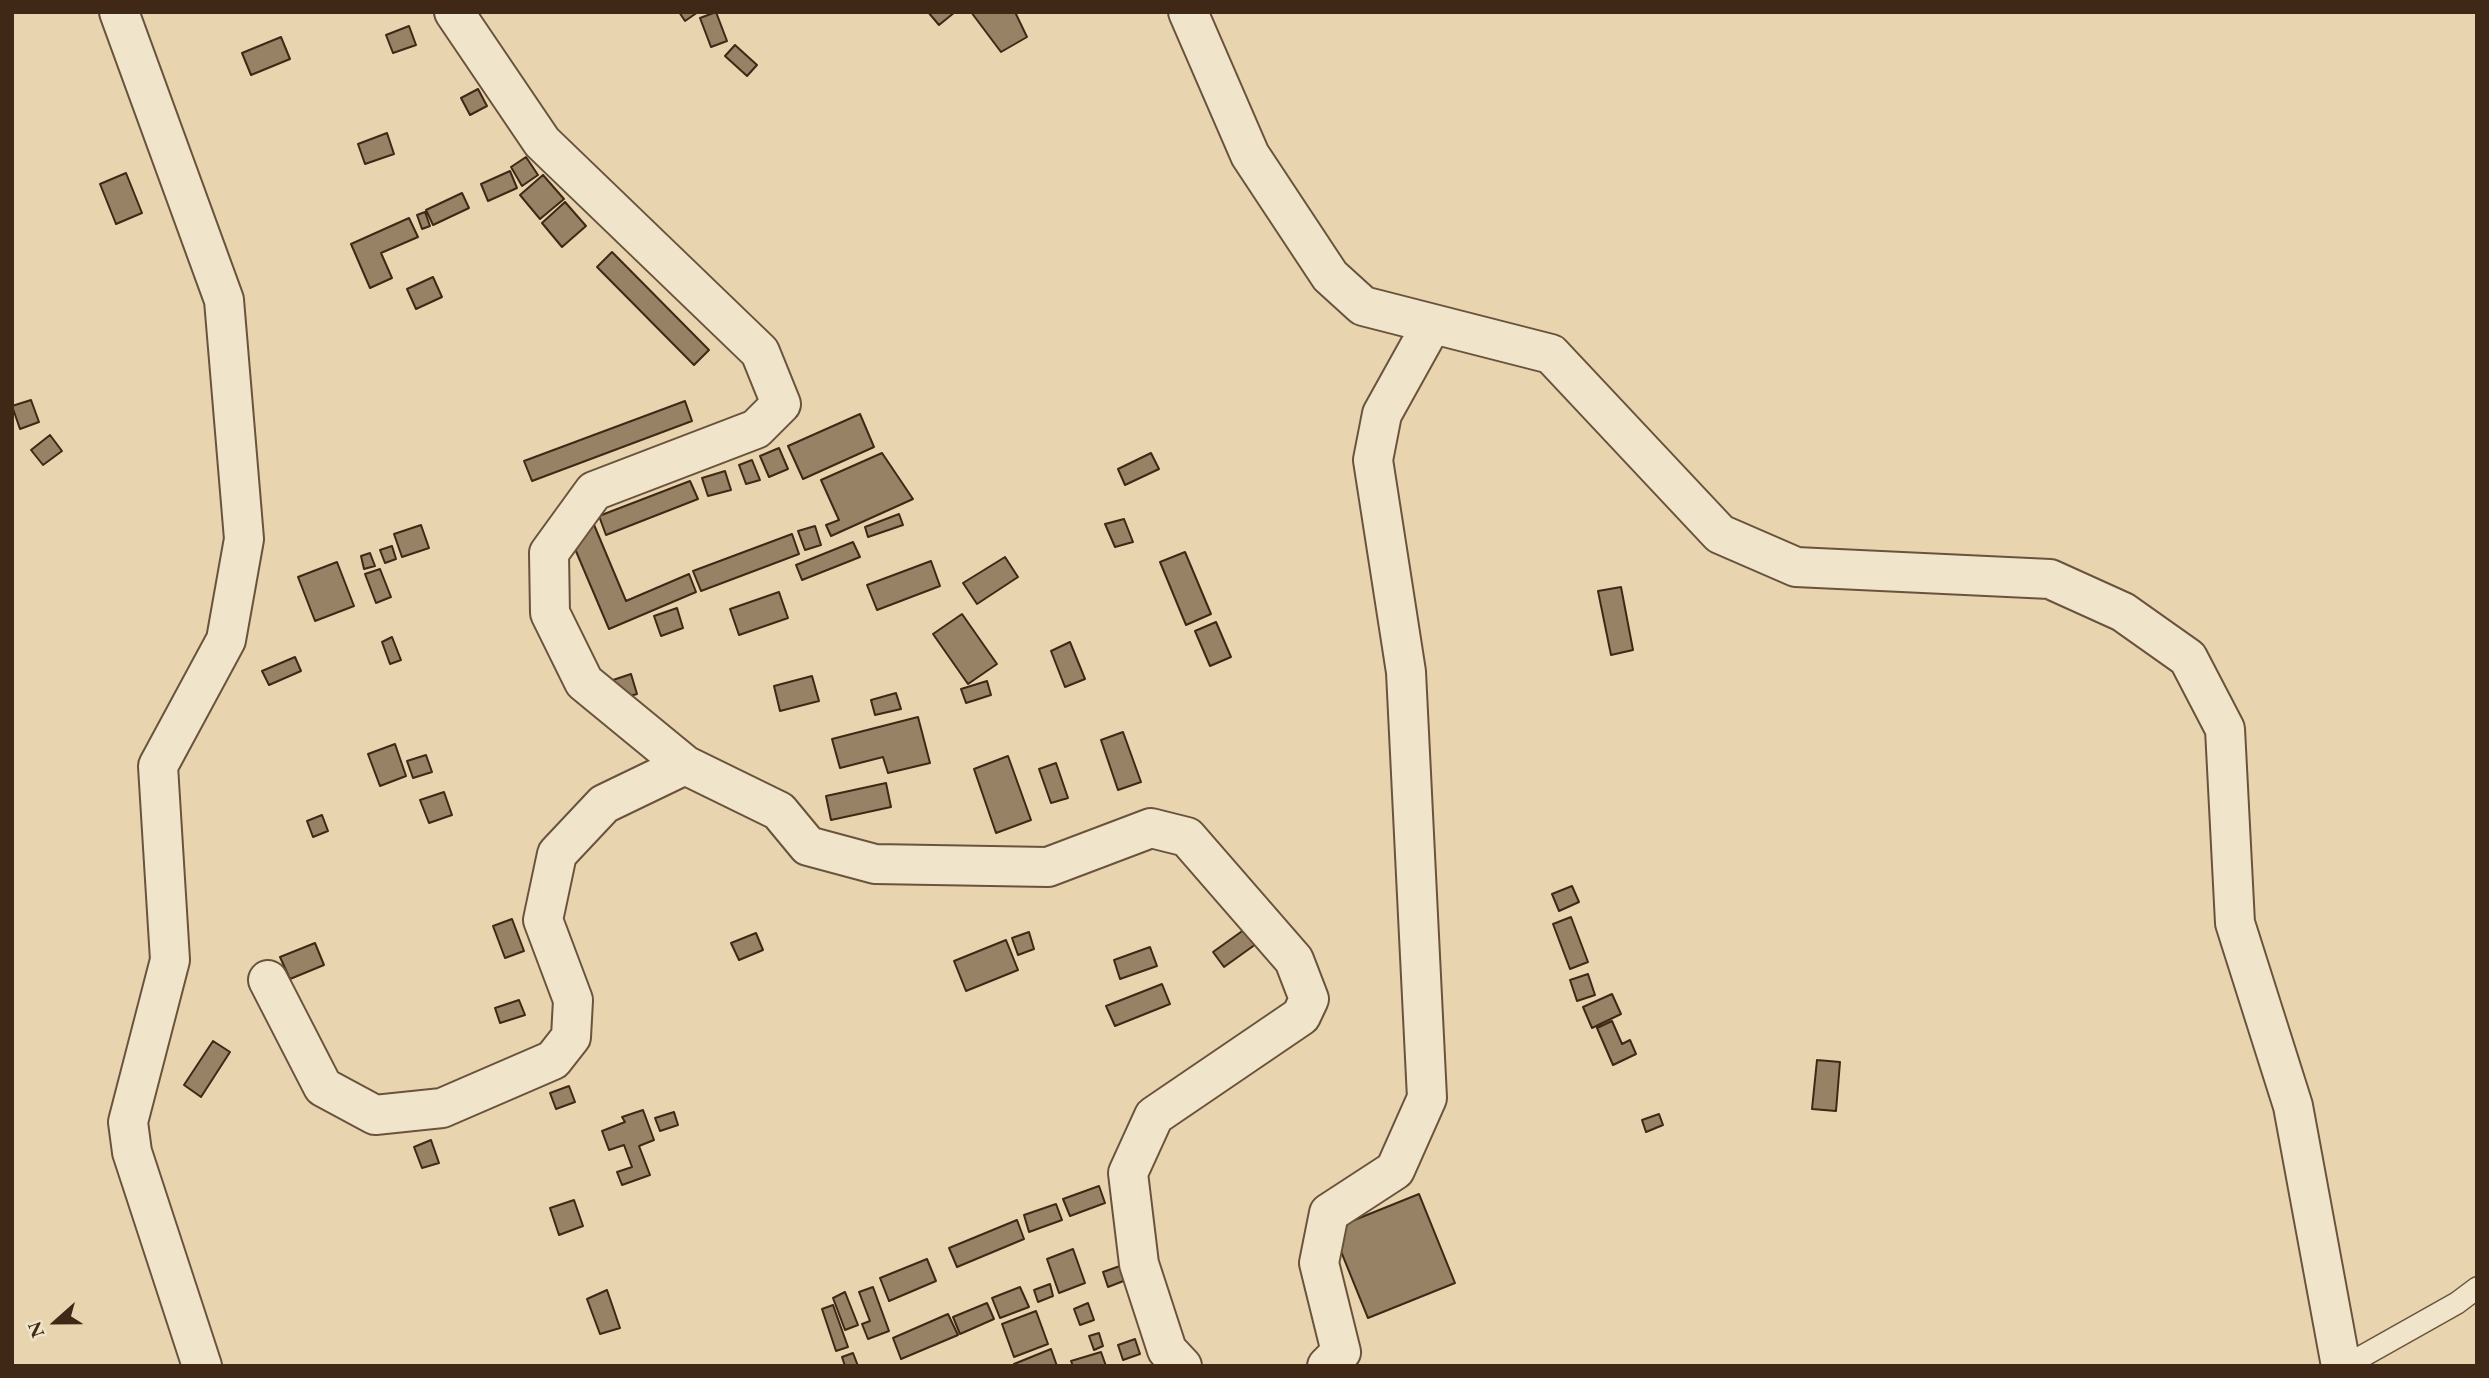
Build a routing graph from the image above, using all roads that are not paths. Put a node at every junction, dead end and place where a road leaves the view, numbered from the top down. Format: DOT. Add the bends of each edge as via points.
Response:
graph roads {
  1 [pos="118,12"];
  2 [pos="454,12"];
  3 [pos="1188,12"];
  4 [pos="1432,324"];
  5 [pos="685,765"];
  6 [pos="268,980"];
  7 [pos="2477,1288"];
  8 [pos="202,1366"];
  9 [pos="1182,1366"];
  10 [pos="1327,1366"];
  11 [pos="2343,1366"];
  1 -- 8 [label="street" via="224,300 244,539 226,640 158,766 170,960 128,1122 132,1152"];
  2 -- 5 [label="street" via="542,142 761,352 777,389 781,404 756,429 594,491 549,553 550,612 584,681"];
  3 -- 4 [label="street" via="1250,155 1330,276 1363,306"];
  4 -- 10 [label="street" via="1382,414 1373,460 1406,672 1427,1098 1395,1170 1329,1213 1319,1264 1341,1352"];
  4 -- 11 [label="street" via="1551,354 1720,534 1796,567 2050,579 2123,612 2188,658 2225,729 2235,923 2293,1106"];
  5 -- 6 [label="street" via="604,804 557,854 543,920 573,1000 571,1037 553,1060 442,1108 375,1115 323,1087"];
  5 -- 9 [label="street" via="779,811 808,846 875,864 1048,867 1151,828 1187,836 1294,960 1309,999 1301,1016 1154,1116 1128,1173 1139,1264 1167,1350"];
  7 -- 11 [label="lane"];
}
